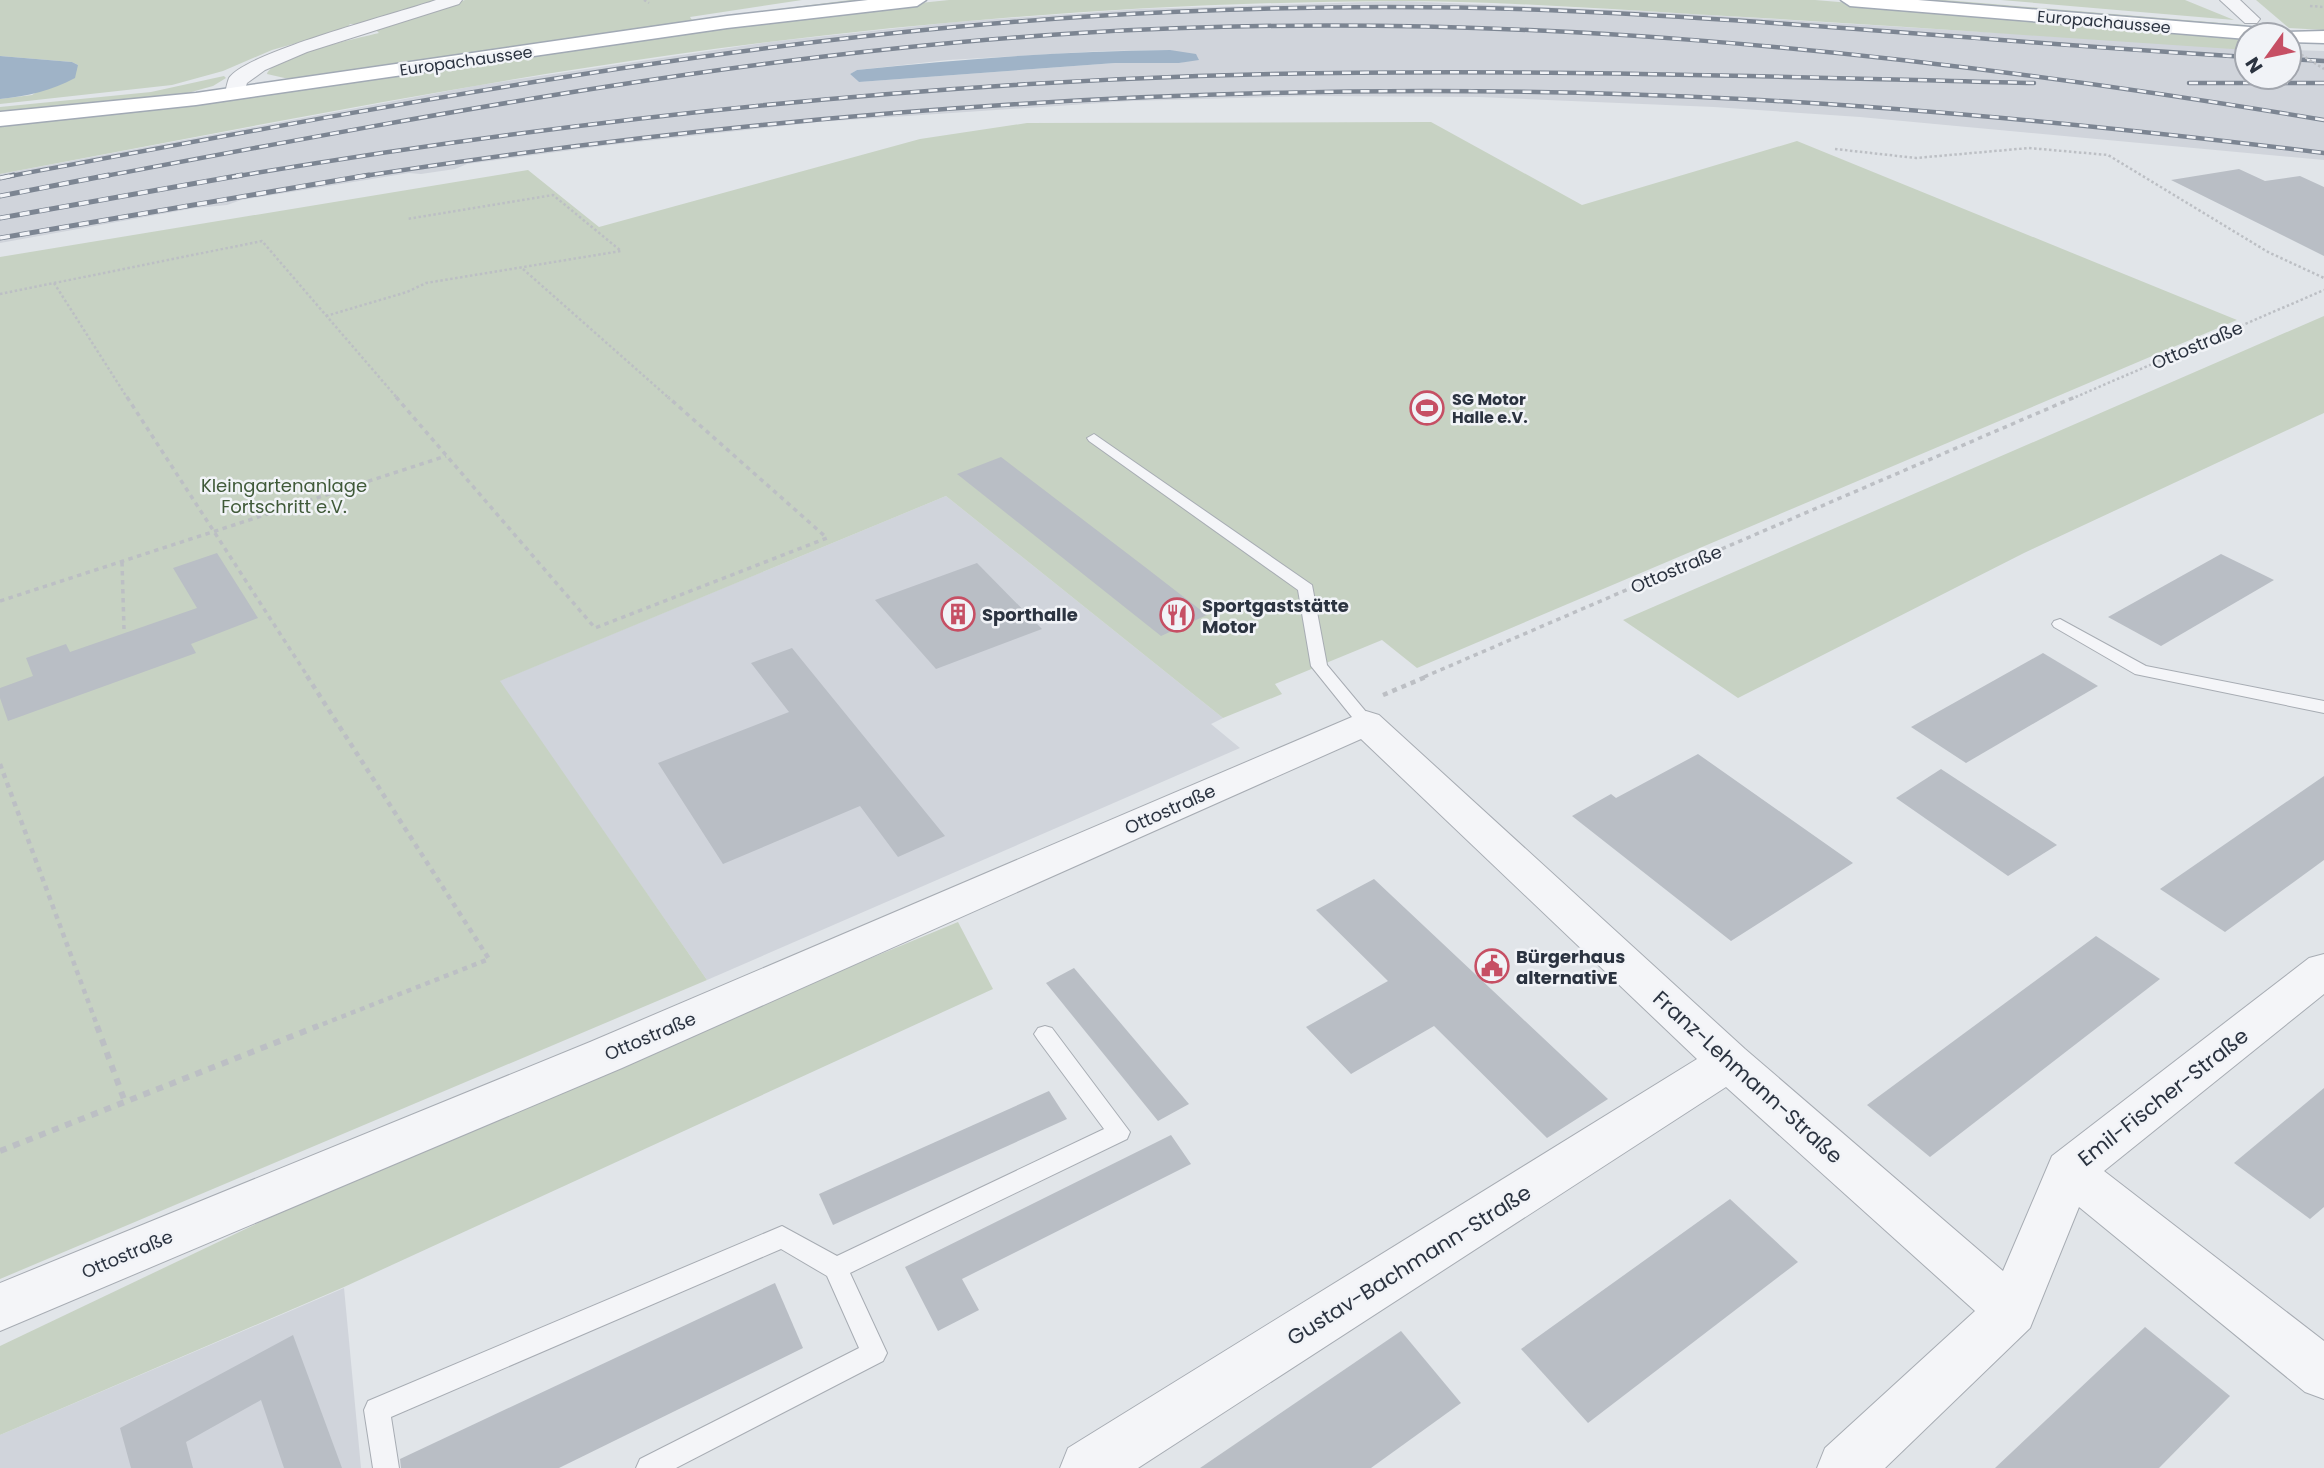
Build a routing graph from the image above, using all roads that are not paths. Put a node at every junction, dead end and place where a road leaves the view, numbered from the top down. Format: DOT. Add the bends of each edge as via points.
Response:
graph roads {
  1 [pos="453,0"];
  2 [pos="917,0"];
  3 [pos="1850,0"];
  4 [pos="2229,0"];
  5 [pos="2251,19"];
  6 [pos="2233,32"];
  7 [pos="2324,37"];
  8 [pos="2303,42"];
  9 [pos="235,94"];
  10 [pos="5,119"];
  11 [pos="1094,438"];
  12 [pos="2060,624"];
  13 [pos="2324,707"];
  14 [pos="1366,723"];
  15 [pos="2324,970"];
  16 [pos="1045,1034"];
  17 [pos="1729,1062"];
  18 [pos="2069,1171"];
  19 [pos="836,1268"];
  20 [pos="0,1307"];
  21 [pos="2012,1311"];
  22 [pos="2324,1374"];
  23 [pos="386,1468"];
  24 [pos="649,1468"];
  25 [pos="1088,1468"];
  26 [pos="1844,1468"];
  1 -- 9 [label="street" via="274,58 238,80"];
  2 -- 9 [label="main road, Europachaussee" via="738,21"];
  3 -- 6 [label="main road, Europachaussee"];
  4 -- 5 [label="street"];
  7 -- 8 [label="main road"];
  9 -- 10 [label="main road, Europachaussee"];
  11 -- 14 [label="lane" via="1306,588 1320,666"];
  12 -- 13 [label="lane" via="2141,670"];
  14 -- 17 [label="street, Franz-Lehmann-Straße"];
  14 -- 20 [label="street, Ottostraße" via="606,1055"];
  15 -- 18 [label="street, Emil-Fischer-Straße"];
  16 -- 19 [label="lane" via="1119,1132"];
  17 -- 21 [label="street, Franz-Lehmann-Straße"];
  17 -- 25 [label="street, Gustav-Bachmann-Straße"];
  18 -- 21 [label="street, Emil-Fischer-Straße"];
  18 -- 22 [label="street"];
  19 -- 23 [label="lane" via="782,1237 377,1410"];
  19 -- 24 [label="lane" via="874,1353"];
  21 -- 26 [label="street, Emil-Fischer-Straße"];
}
